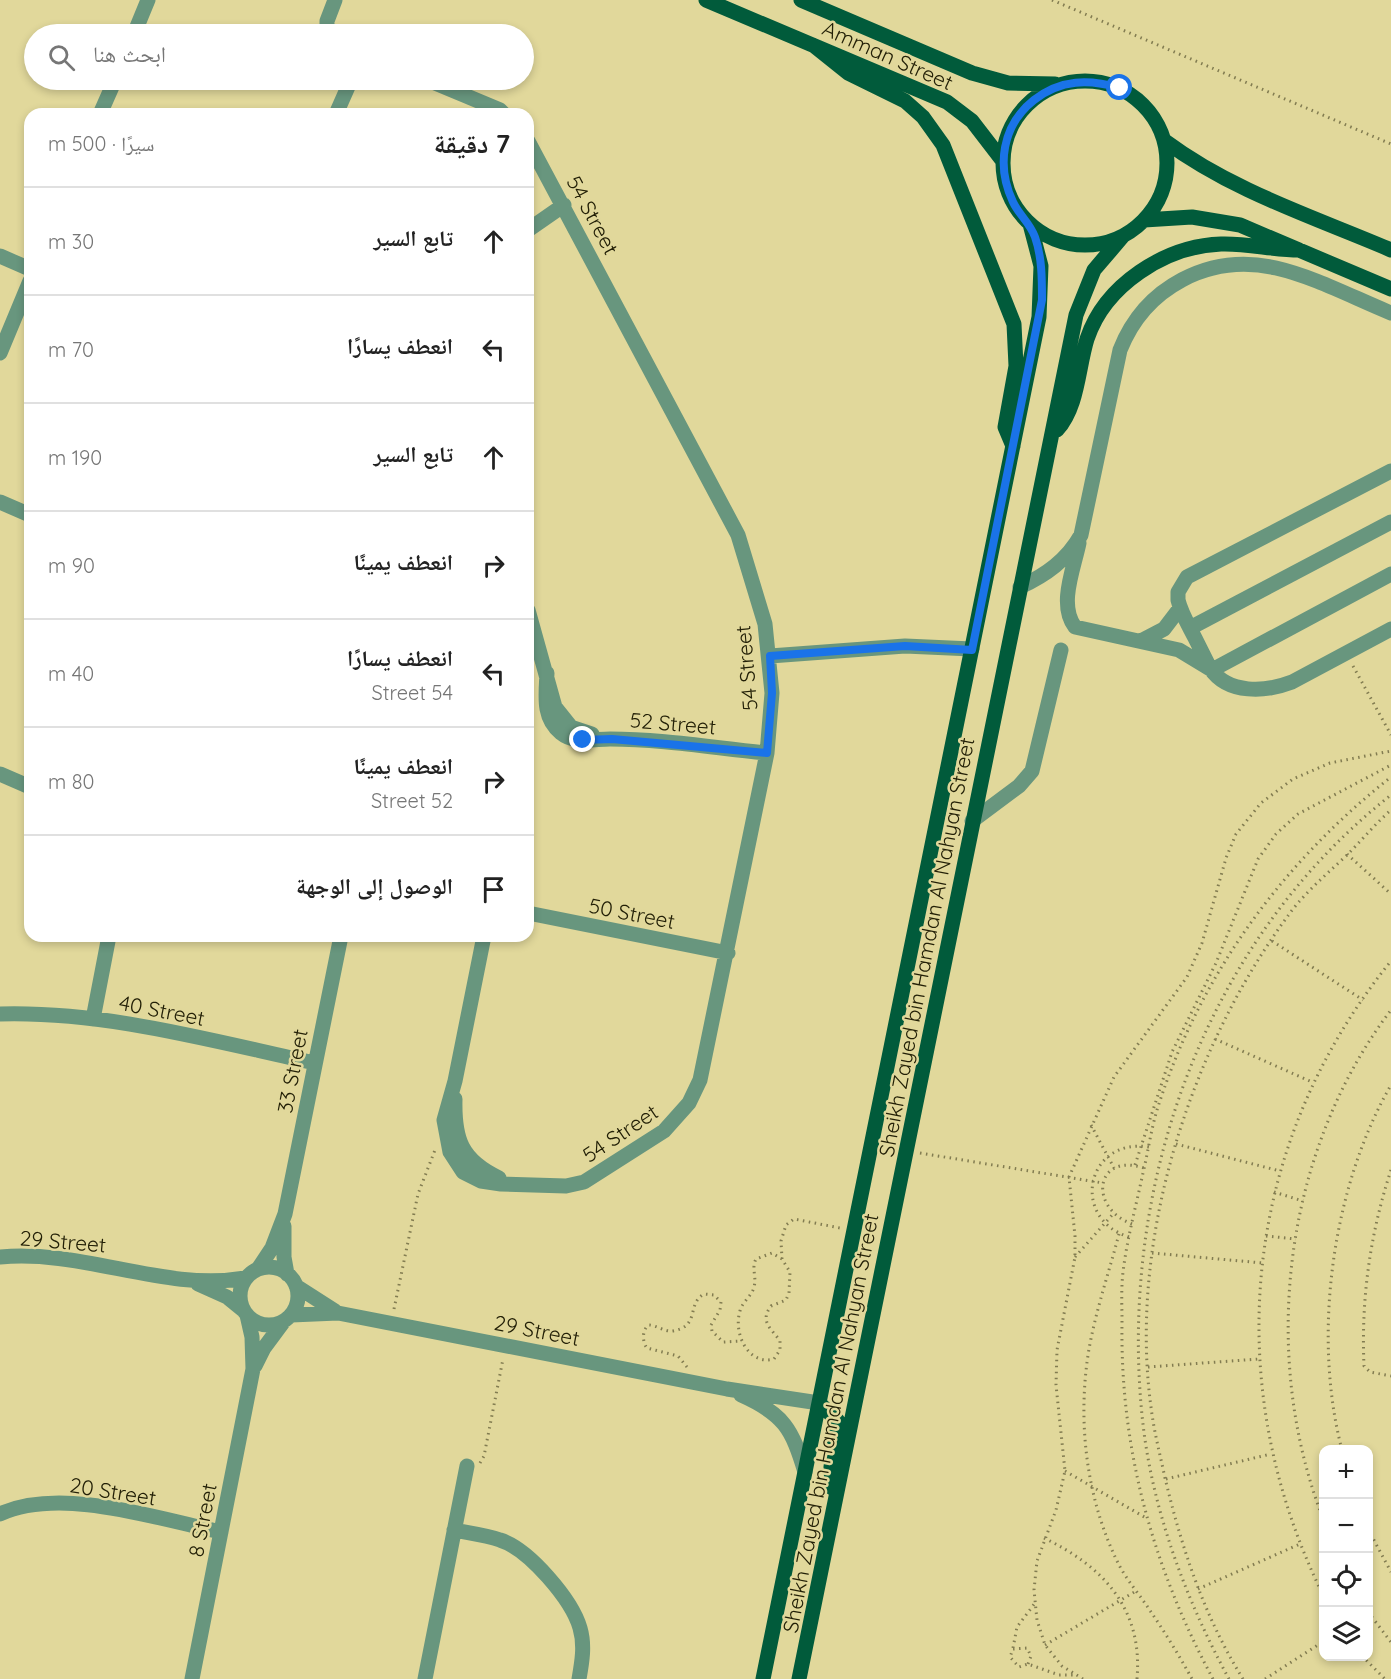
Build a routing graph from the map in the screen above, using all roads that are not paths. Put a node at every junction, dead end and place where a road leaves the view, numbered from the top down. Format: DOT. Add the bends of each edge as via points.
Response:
graph roads {
  1 [pos="148,0"];
  2 [pos="335,0"];
  3 [pos="706,0"];
  4 [pos="801,0"];
  5 [pos="138,24"];
  6 [pos="327,24"];
  7 [pos="813,45"];
  8 [pos="1073,82"];
  9 [pos="111,90"];
  10 [pos="347,90"];
  11 [pos="452,90"];
  12 [pos="103,108"];
  13 [pos="339,108"];
  14 [pos="495,108"];
  15 [pos="1165,141"];
  16 [pos="534,152"];
  17 [pos="1002,160"];
  18 [pos="564,205"];
  19 [pos="1144,220"];
  20 [pos="1029,224"];
  21 [pos="534,226"];
  22 [pos="1123,236"];
  23 [pos="1299,250"];
  24 [pos="1391,250"];
  25 [pos="0,256"];
  26 [pos="24,266"];
  27 [pos="1391,289"];
  28 [pos="24,295"];
  29 [pos="1391,314"];
  30 [pos="0,353"];
  31 [pos="1053,434"];
  32 [pos="1013,446"];
  33 [pos="1391,471"];
  34 [pos="0,502"];
  35 [pos="24,512"];
  36 [pos="1391,522"];
  37 [pos="1081,535"];
  38 [pos="1391,574"];
  39 [pos="1020,587"];
  40 [pos="1180,608"];
  41 [pos="1190,628"];
  42 [pos="1391,629"];
  43 [pos="534,630"];
  44 [pos="1141,641"];
  45 [pos="972,650"];
  46 [pos="1061,650"];
  47 [pos="770,656"];
  48 [pos="1212,670"];
  49 [pos="767,753"];
  50 [pos="0,774"];
  51 [pos="24,784"];
  52 [pos="972,821"];
  53 [pos="534,914"];
  54 [pos="108,942"];
  55 [pos="340,942"];
  56 [pos="483,942"];
  57 [pos="728,953"];
  58 [pos="0,1014"];
  59 [pos="93,1019"];
  60 [pos="315,1063"];
  61 [pos="455,1081"];
  62 [pos="511,1184"];
  63 [pos="285,1214"];
  64 [pos="0,1257"];
  65 [pos="252,1274"];
  66 [pos="292,1280"];
  67 [pos="192,1282"];
  68 [pos="244,1312"];
  69 [pos="338,1313"];
  70 [pos="288,1318"];
  71 [pos="254,1369"];
  72 [pos="727,1389"];
  73 [pos="819,1403"];
  74 [pos="467,1466"];
  75 [pos="805,1472"];
  76 [pos="836,1500"];
  77 [pos="0,1514"];
  78 [pos="454,1530"];
  79 [pos="221,1532"];
  80 [pos="192,1679"];
  81 [pos="425,1679"];
  82 [pos="579,1679"];
  83 [pos="763,1679"];
  84 [pos="799,1679"];
  1 -- 5 [label="street"];
  2 -- 6 [label="street"];
  3 -- 7 [label="main road, Amman Street"];
  4 -- 8 [label="main road, Amman Street" via="972,74 1027,84"];
  7 -- 17 [label="main road, Amman Street" via="948,102 972,121"];
  7 -- 32 [label="main road" via="848,73 905,101 923,117 943,145 1010,311 1016,366 1005,427"];
  8 -- 15 [label="main road" via="1120,88 1140,101 1155,119"];
  8 -- 17 [label="main road" via="1046,90 1023,108 1008,132"];
  9 -- 12 [label="street"];
  10 -- 13 [label="street"];
  11 -- 14 [label="street"];
  15 -- 19 [label="main road" via="1165,183"];
  15 -- 24 [label="main road" via="1242,188"];
  16 -- 18 [label="street, 54 Street"];
  17 -- 20 [label="main road" via="1005,183 1014,205"];
  18 -- 21 [label="street"];
  18 -- 47 [label="street, 54 Street" via="738,535 758,594"];
  19 -- 22 [label="main road"];
  19 -- 23 [label="main road" via="1216,220 1239,225"];
  20 -- 22 [label="main road" via="1050,237 1074,244 1099,244"];
  20 -- 32 [label="main road, Sheikh Zayed bin Hamdan Al Nahyan Street" via="1041,266 1042,300"];
  22 -- 31 [label="main road, Sheikh Zayed bin Hamdan Al Nahyan Street" via="1094,270 1081,299"];
  23 -- 27 [label="main road"];
  23 -- 31 [label="main road" via="1219,244 1187,250 1143,269 1108,301 1095,321 1066,418"];
  25 -- 26 [label="street"];
  28 -- 30 [label="street"];
  29 -- 37 [label="street" via="1290,272 1260,266 1215,268 1186,277 1162,291 1133,323 1120,350"];
  31 -- 39 [label="main road, Sheikh Zayed bin Hamdan Al Nahyan Street"];
  32 -- 45 [label="main road, Sheikh Zayed bin Hamdan Al Nahyan Street"];
  33 -- 40 [label="street" via="1187,577 1178,591"];
  34 -- 35 [label="street"];
  36 -- 41 [label="street"];
  37 -- 39 [label="street" via="1055,567"];
  37 -- 44 [label="street" via="1067,603 1071,622 1083,630"];
  38 -- 48 [label="street"];
  39 -- 52 [label="main road, Sheikh Zayed bin Hamdan Al Nahyan Street"];
  40 -- 41 [label="street"];
  40 -- 44 [label="street" via="1164,629"];
  41 -- 48 [label="street"];
  42 -- 48 [label="street" via="1276,688 1241,688"];
  43 -- 49 [label="street, 52 Street" via="555,707 566,723 581,732 612,739"];
  44 -- 48 [label="street" via="1179,650"];
  45 -- 47 [label="street" via="905,646"];
  45 -- 73 [label="main road, Sheikh Zayed bin Hamdan Al Nahyan Street"];
  46 -- 52 [label="street" via="1032,771 1019,786"];
  47 -- 49 [label="street, 54 Street" via="772,693"];
  49 -- 57 [label="street, 54 Street"];
  50 -- 51 [label="street"];
  52 -- 76 [label="main road, Sheikh Zayed bin Hamdan Al Nahyan Street"];
  53 -- 57 [label="street, 50 Street"];
  54 -- 59 [label="street"];
  55 -- 60 [label="street, 33 Street"];
  56 -- 61 [label="street, 54 Street"];
  57 -- 62 [label="street, 54 Street" via="700,1080 673,1123 584,1182 566,1186"];
  58 -- 59 [label="street, 40 Street"];
  59 -- 60 [label="street, 40 Street"];
  60 -- 63 [label="street, 33 Street"];
  61 -- 62 [label="street, 54 Street" via="455,1125 463,1150 481,1170"];
  61 -- 62 [label="street, 54 Street" via="444,1131 453,1159 464,1172 490,1183"];
  63 -- 65 [label="street, 33 Street" via="272,1248"];
  63 -- 66 [label="street, 33 Street" via="284,1257"];
  64 -- 67 [label="street, 29 Street" via="68,1259"];
  65 -- 66 [label="street" via="273,1268"];
  65 -- 67 [label="street, 29 Street"];
  65 -- 68 [label="street" via="240,1292"];
  66 -- 69 [label="street, 29 Street"];
  66 -- 70 [label="street" via="297,1302"];
  67 -- 68 [label="street, 29 Street" via="227,1297"];
  68 -- 70 [label="street" via="268,1326"];
  68 -- 71 [label="street, 8 Street" via="252,1337"];
  69 -- 70 [label="street, 29 Street"];
  69 -- 72 [label="street, 29 Street"];
  70 -- 71 [label="street, 8 Street" via="264,1348"];
  71 -- 79 [label="street, 8 Street"];
  72 -- 73 [label="street, 29 Street"];
  72 -- 75 [label="street, 29 Street" via="768,1407 783,1420 796,1442"];
  73 -- 75 [label="main road, Sheikh Zayed bin Hamdan Al Nahyan Street"];
  73 -- 76 [label="main road" via="838,1421 831,1467"];
  74 -- 78 [label="street"];
  75 -- 83 [label="main road, Sheikh Zayed bin Hamdan Al Nahyan Street"];
  76 -- 84 [label="main road, Sheikh Zayed bin Hamdan Al Nahyan Street"];
  77 -- 79 [label="street, 20 Street" via="61,1503"];
  78 -- 81 [label="street"];
  78 -- 82 [label="street" via="507,1543 545,1575 570,1605 580,1628 583,1652"];
  79 -- 80 [label="street, 8 Street"];
}
